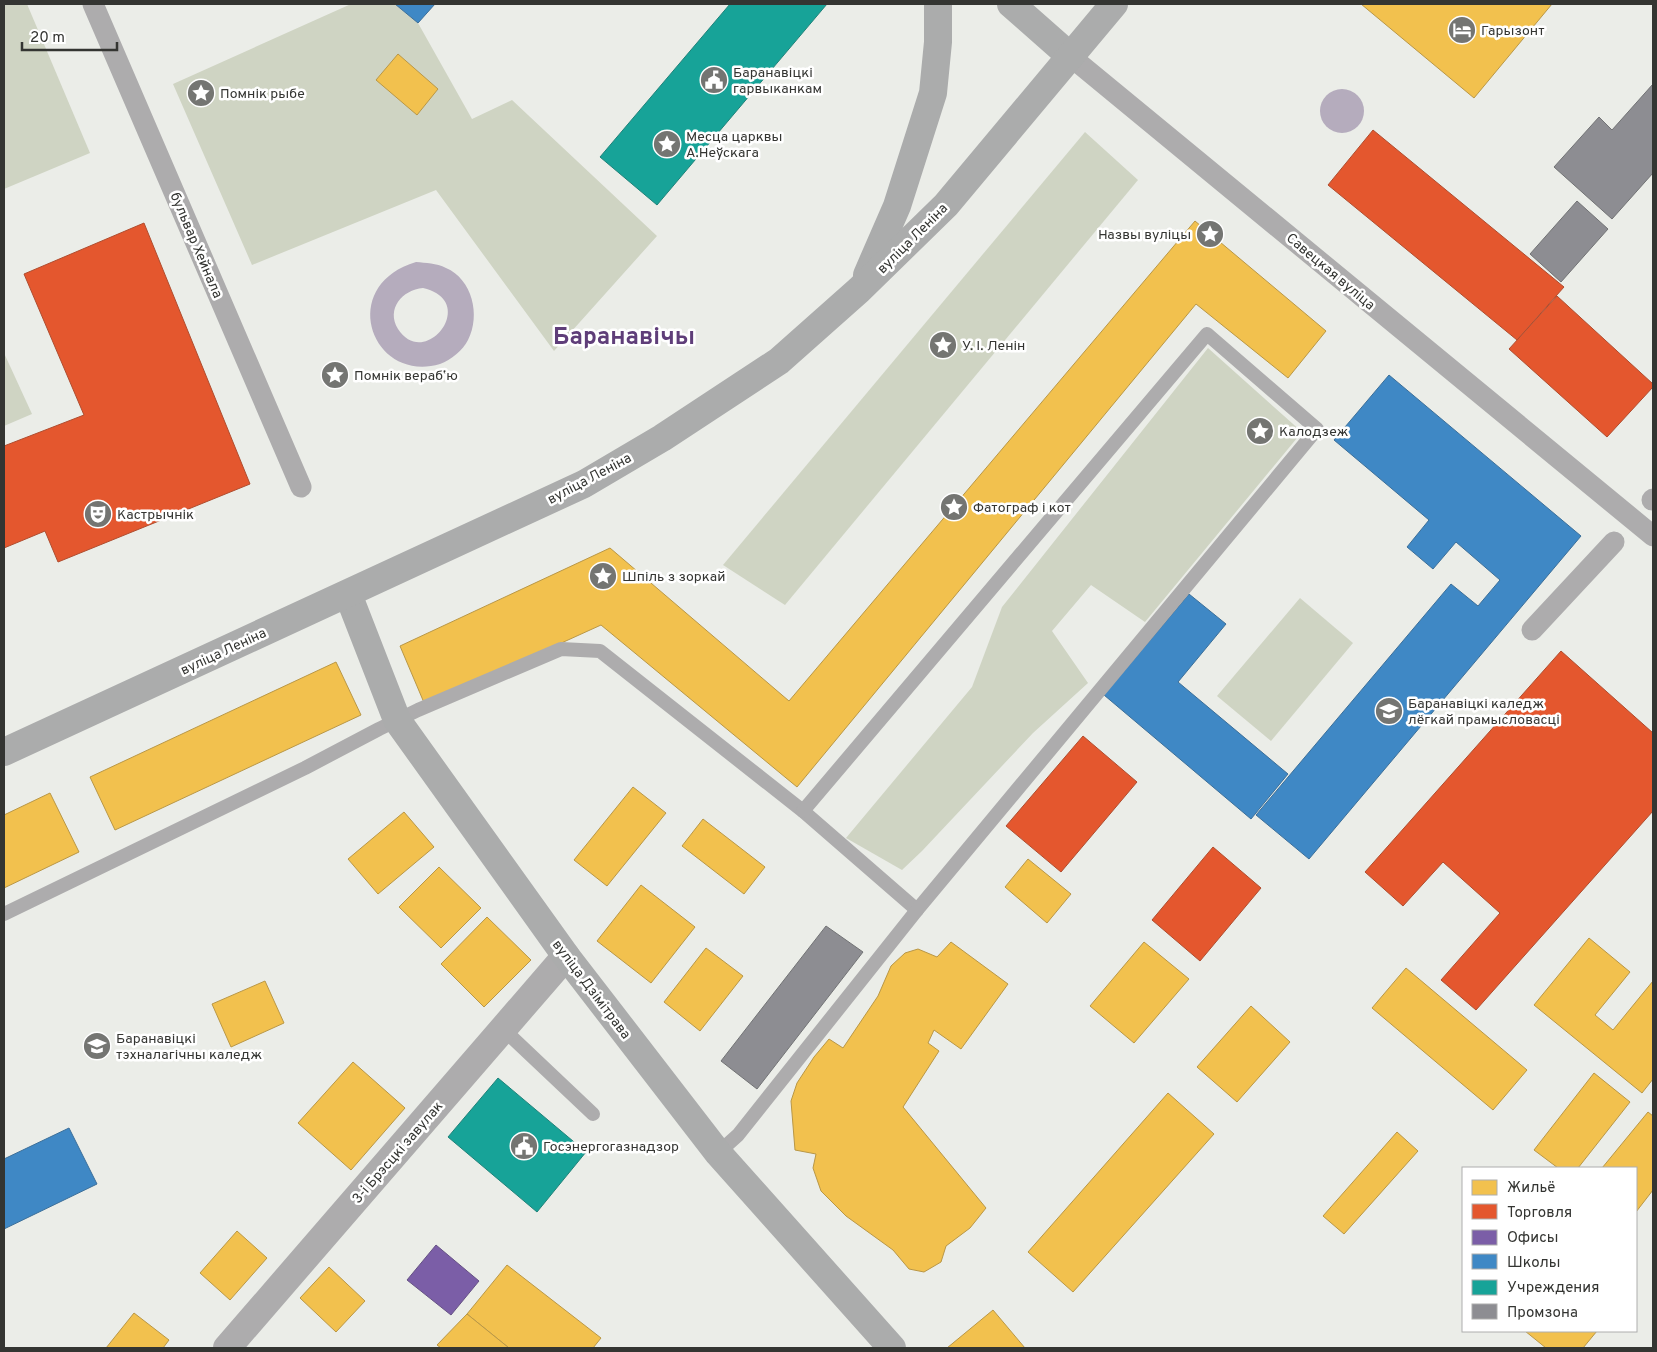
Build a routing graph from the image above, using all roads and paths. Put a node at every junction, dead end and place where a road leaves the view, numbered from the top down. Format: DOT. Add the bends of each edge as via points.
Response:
graph roads {
  1 [pos="93,4"];
  2 [pos="938,4"];
  3 [pos="1011,4"];
  4 [pos="1114,4"];
  5 [pos="1070,56"];
  6 [pos="859,290"];
  7 [pos="301,487"];
  8 [pos="1653,536"];
  9 [pos="1614,542"];
  10 [pos="348,594"];
  11 [pos="1532,630"];
  12 [pos="397,720"];
  13 [pos="4,752"];
  14 [pos="803,811"];
  15 [pos="917,910"];
  16 [pos="4,914"];
  17 [pos="566,956"];
  18 [pos="503,1029"];
  19 [pos="594,1114"];
  20 [pos="718,1153"];
  21 [pos="227,1348"];
  22 [pos="892,1348"];
  1 -- 7 [label="street, бульвар Хейнала"];
  2 -- 6 [label="main road" via="933,93 896,206"];
  3 -- 5 [label="main road, Савецкая вуліца"];
  4 -- 5 [label="main road, вуліца Леніна"];
  5 -- 6 [label="main road, вуліца Леніна" via="946,205"];
  5 -- 8 [label="street, Савецкая вуліца"];
  6 -- 10 [label="main road, вуліца Леніна" via="779,361 655,442 584,484"];
  9 -- 11 [label="street"];
  10 -- 12 [label="main road, вуліца Дзімітрава"];
  10 -- 13 [label="main road, вуліца Леніна"];
  12 -- 14 [label="lane" via="561,649 600,651"];
  12 -- 16 [label="lane"];
  12 -- 17 [label="main road, вуліца Дзімітрава"];
  14 -- 15 [label="lane"];
  14 -- 15 [label="lane" via="1207,334 1309,422 1316,429"];
  15 -- 20 [label="lane" via="738,1135"];
  17 -- 18 [label="street, 3-і Брэсцкі завулак"];
  17 -- 20 [label="main road, вуліца Дзімітрава"];
  18 -- 19 [label="lane"];
  18 -- 21 [label="street, 3-і Брэсцкі завулак"];
  20 -- 22 [label="main road, вуліца Дзімітрава"];
}
